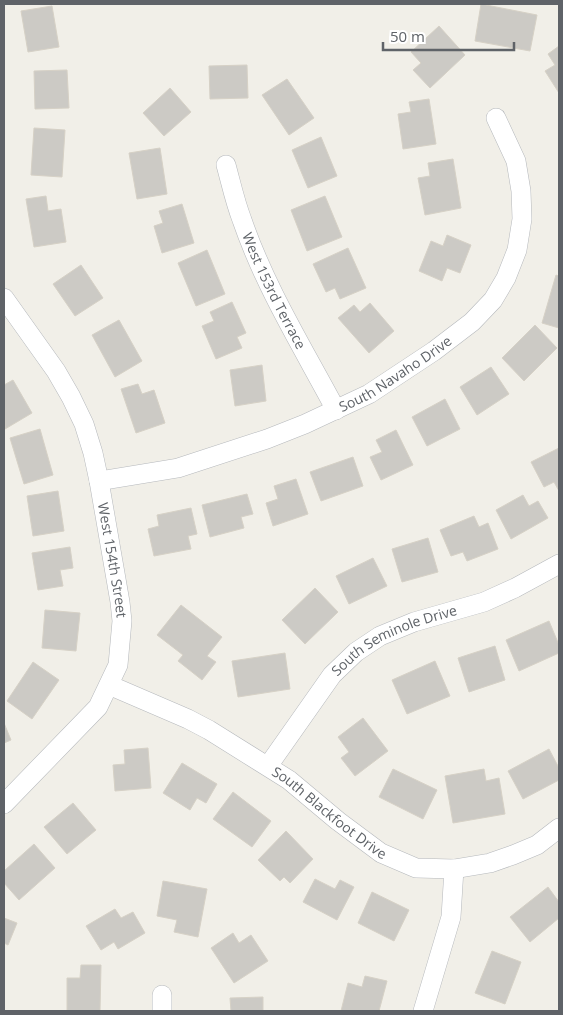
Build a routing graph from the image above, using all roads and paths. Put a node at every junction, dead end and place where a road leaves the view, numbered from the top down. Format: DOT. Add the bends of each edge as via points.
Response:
graph roads {
  1 [pos="496,118"];
  2 [pos="226,165"];
  3 [pos="4,298"];
  4 [pos="336,410"];
  5 [pos="99,481"];
  6 [pos="559,564"];
  7 [pos="109,685"];
  8 [pos="268,766"];
  9 [pos="4,804"];
  10 [pos="559,828"];
  11 [pos="454,869"];
  12 [pos="423,1011"];
  1 -- 4 [label="street, South Navaho Drive" via="516,161 521,191 522,219 517,250 506,278 493,300 472,322 369,394"];
  2 -- 4 [label="street, West 153rd Terrace" via="242,220 270,287"];
  3 -- 5 [label="street, West 154th Street" via="71,397 84,424"];
  4 -- 5 [label="street, South Navaho Drive" via="267,439 178,468"];
  5 -- 7 [label="street, West 154th Street" via="122,620 118,665"];
  6 -- 8 [label="street, South Seminole Drive" via="484,602 414,622 380,636 356,652 332,675"];
  7 -- 8 [label="street, South Blackfoot Drive" via="188,719"];
  7 -- 9 [label="street, West 154th Street" via="98,707"];
  8 -- 11 [label="street, South Blackfoot Drive" via="381,853 416,868"];
  10 -- 11 [label="street, South Blackfoot Drive" via="537,845 513,855"];
  11 -- 12 [label="street" via="451,917"];
}
